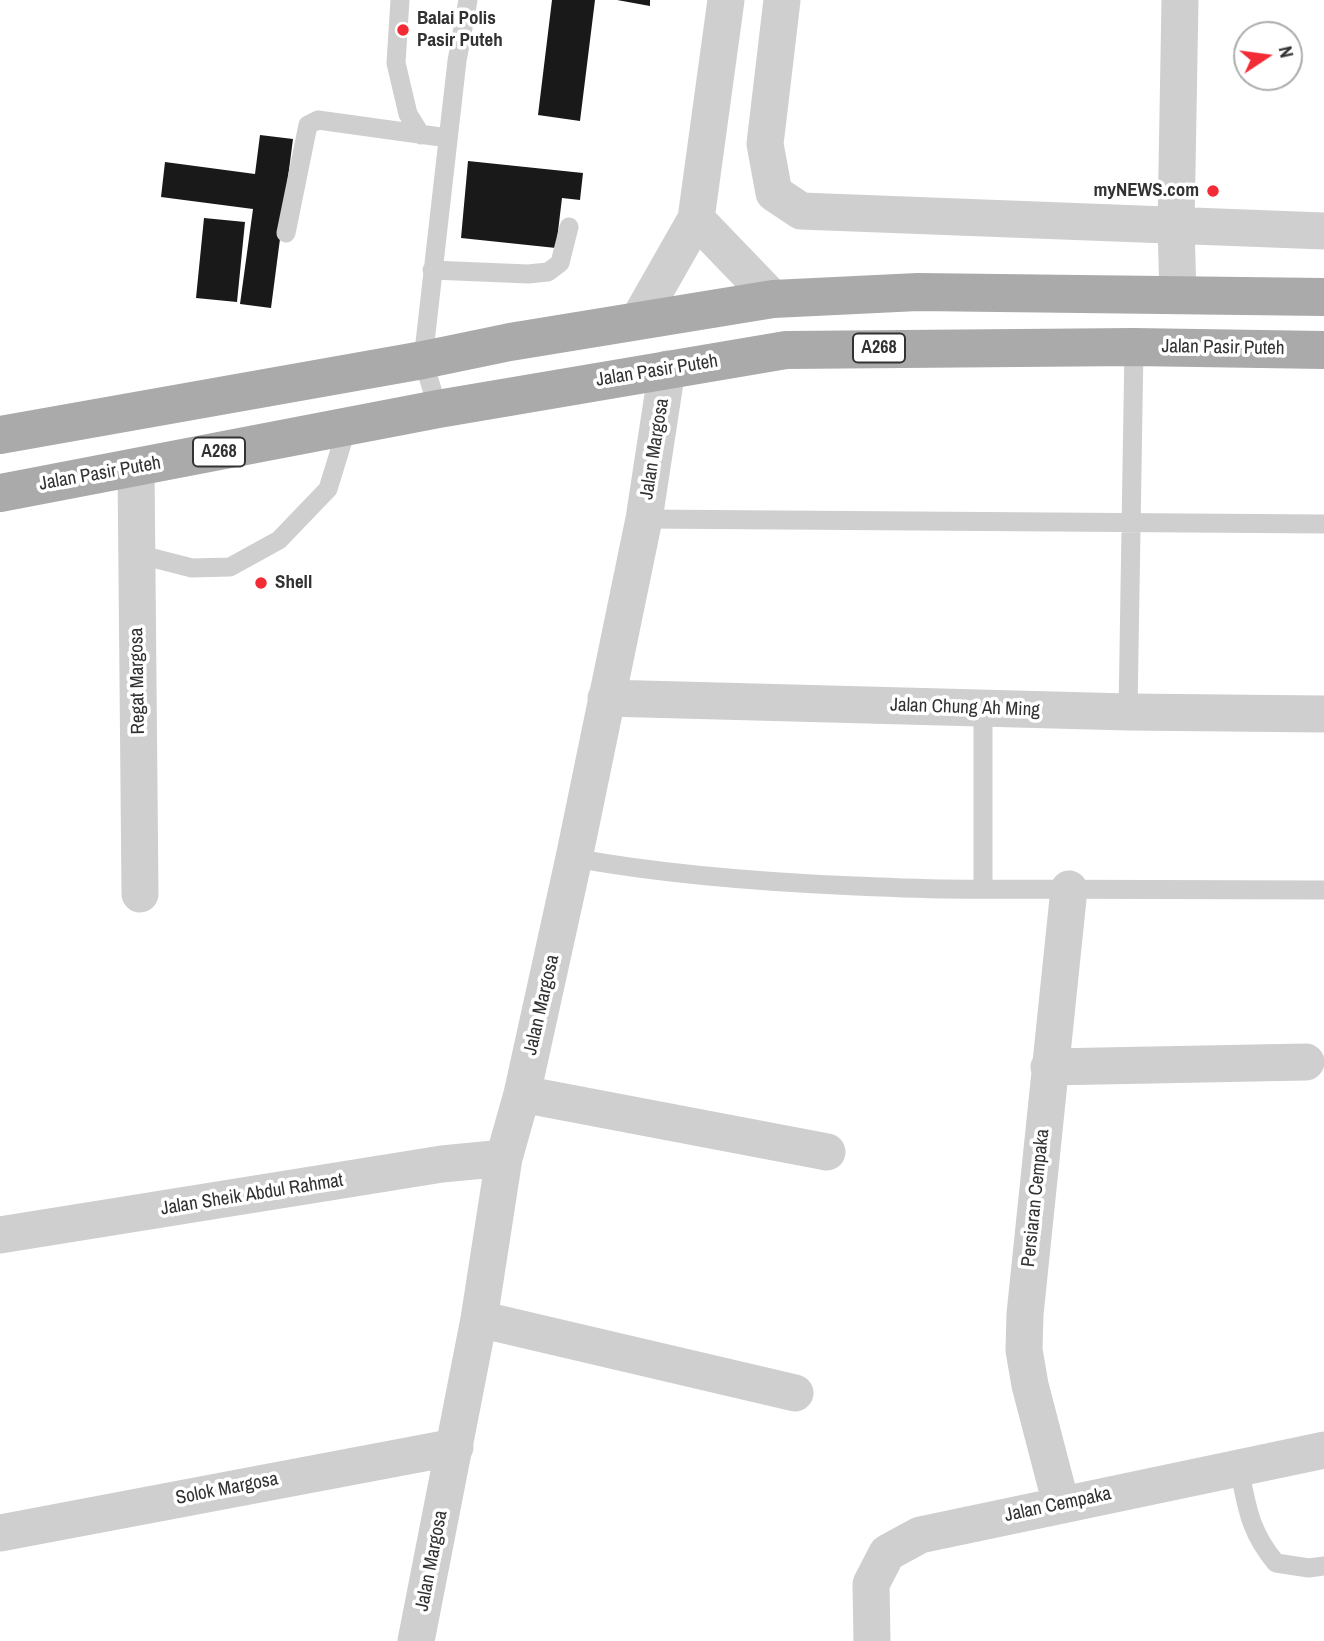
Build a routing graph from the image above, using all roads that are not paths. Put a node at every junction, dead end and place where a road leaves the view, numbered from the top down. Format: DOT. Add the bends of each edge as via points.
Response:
graph roads {
  1 [pos="400,0"];
  2 [pos="468,0"];
  3 [pos="726,0"];
  4 [pos="782,0"];
  5 [pos="1180,0"];
  6 [pos="421,135"];
  7 [pos="448,138"];
  8 [pos="696,219"];
  9 [pos="1176,226"];
  10 [pos="569,227"];
  11 [pos="1324,231"];
  12 [pos="286,233"];
  13 [pos="432,270"];
  14 [pos="1178,295"];
  15 [pos="1324,297"];
  16 [pos="773,299"];
  17 [pos="638,321"];
  18 [pos="1134,347"];
  19 [pos="1324,350"];
  20 [pos="423,360"];
  21 [pos="667,369"];
  22 [pos="438,409"];
  23 [pos="347,427"];
  24 [pos="0,434"];
  25 [pos="136,468"];
  26 [pos="0,493"];
  27 [pos="644,519"];
  28 [pos="1132,522"];
  29 [pos="1324,524"];
  30 [pos="137,554"];
  31 [pos="606,698"];
  32 [pos="983,709"];
  33 [pos="1128,712"];
  34 [pos="1324,714"];
  35 [pos="575,858"];
  36 [pos="983,889"];
  37 [pos="1069,889"];
  38 [pos="1324,891"];
  39 [pos="140,894"];
  40 [pos="1307,1062"];
  41 [pos="1049,1067"];
  42 [pos="522,1094"];
  43 [pos="827,1152"];
  44 [pos="504,1158"];
  45 [pos="0,1235"];
  46 [pos="479,1319"];
  47 [pos="795,1393"];
  48 [pos="455,1447"];
  49 [pos="1324,1450"];
  50 [pos="1239,1468"];
  51 [pos="1061,1504"];
  52 [pos="0,1533"];
  53 [pos="1324,1566"];
  54 [pos="416,1641"];
  55 [pos="872,1641"];
  1 -- 6 [label="lane" via="396,63 408,114"];
  2 -- 7 [label="lane"];
  3 -- 8 [label="street"];
  4 -- 9 [label="street" via="765,144 774,193 801,211"];
  5 -- 9 [label="street"];
  6 -- 7 [label="lane"];
  6 -- 12 [label="lane" via="318,120 308,125"];
  7 -- 13 [label="lane"];
  8 -- 16 [label="street"];
  8 -- 17 [label="street"];
  9 -- 11 [label="street"];
  9 -- 14 [label="street"];
  10 -- 13 [label="lane" via="560,263 548,272"];
  13 -- 20 [label="lane"];
  14 -- 15 [label="main road"];
  14 -- 16 [label="main road" via="918,292"];
  16 -- 17 [label="main road"];
  17 -- 20 [label="main road"];
  18 -- 19 [label="main road, Jalan Pasir Puteh / A268"];
  18 -- 21 [label="main road, Jalan Pasir Puteh / A268" via="786,350"];
  18 -- 28 [label="lane"];
  20 -- 22 [label="lane"];
  20 -- 24 [label="main road"];
  21 -- 22 [label="main road, Jalan Pasir Puteh / A268"];
  21 -- 27 [label="street, Jalan Margosa"];
  22 -- 23 [label="main road, Jalan Pasir Puteh / A268"];
  23 -- 25 [label="main road, Jalan Pasir Puteh / A268"];
  23 -- 30 [label="lane" via="328,489 279,540 230,567 192,568"];
  25 -- 26 [label="main road, Jalan Pasir Puteh / A268"];
  25 -- 30 [label="street, Regat Margosa"];
  27 -- 28 [label="lane"];
  27 -- 31 [label="street, Jalan Margosa"];
  28 -- 29 [label="lane"];
  28 -- 33 [label="lane"];
  30 -- 39 [label="street, Regat Margosa"];
  31 -- 32 [label="street, Jalan Chung Ah Ming"];
  31 -- 35 [label="street, Jalan Margosa"];
  32 -- 33 [label="street, Jalan Chung Ah Ming"];
  32 -- 36 [label="lane"];
  33 -- 34 [label="street, Jalan Chung Ah Ming"];
  35 -- 36 [label="lane" via="768,883"];
  35 -- 42 [label="street, Jalan Margosa"];
  36 -- 37 [label="lane"];
  37 -- 38 [label="lane"];
  37 -- 41 [label="street, Persiaran Cempaka"];
  40 -- 41 [label="street"];
  41 -- 51 [label="street, Persiaran Cempaka" via="1024,1350"];
  42 -- 43 [label="street"];
  42 -- 44 [label="street, Jalan Margosa"];
  44 -- 45 [label="street, Jalan Sheik Abdul Rahmat"];
  44 -- 46 [label="street, Jalan Margosa"];
  46 -- 47 [label="street"];
  46 -- 48 [label="street, Jalan Margosa"];
  48 -- 52 [label="street, Solok Margosa"];
  48 -- 54 [label="street, Jalan Margosa"];
  49 -- 50 [label="street, Jalan Cempaka"];
  50 -- 51 [label="street, Jalan Cempaka"];
  50 -- 53 [label="lane" via="1260,1544 1276,1563"];
  51 -- 55 [label="street, Jalan Cempaka" via="920,1535 887,1553 871,1584"];
}
